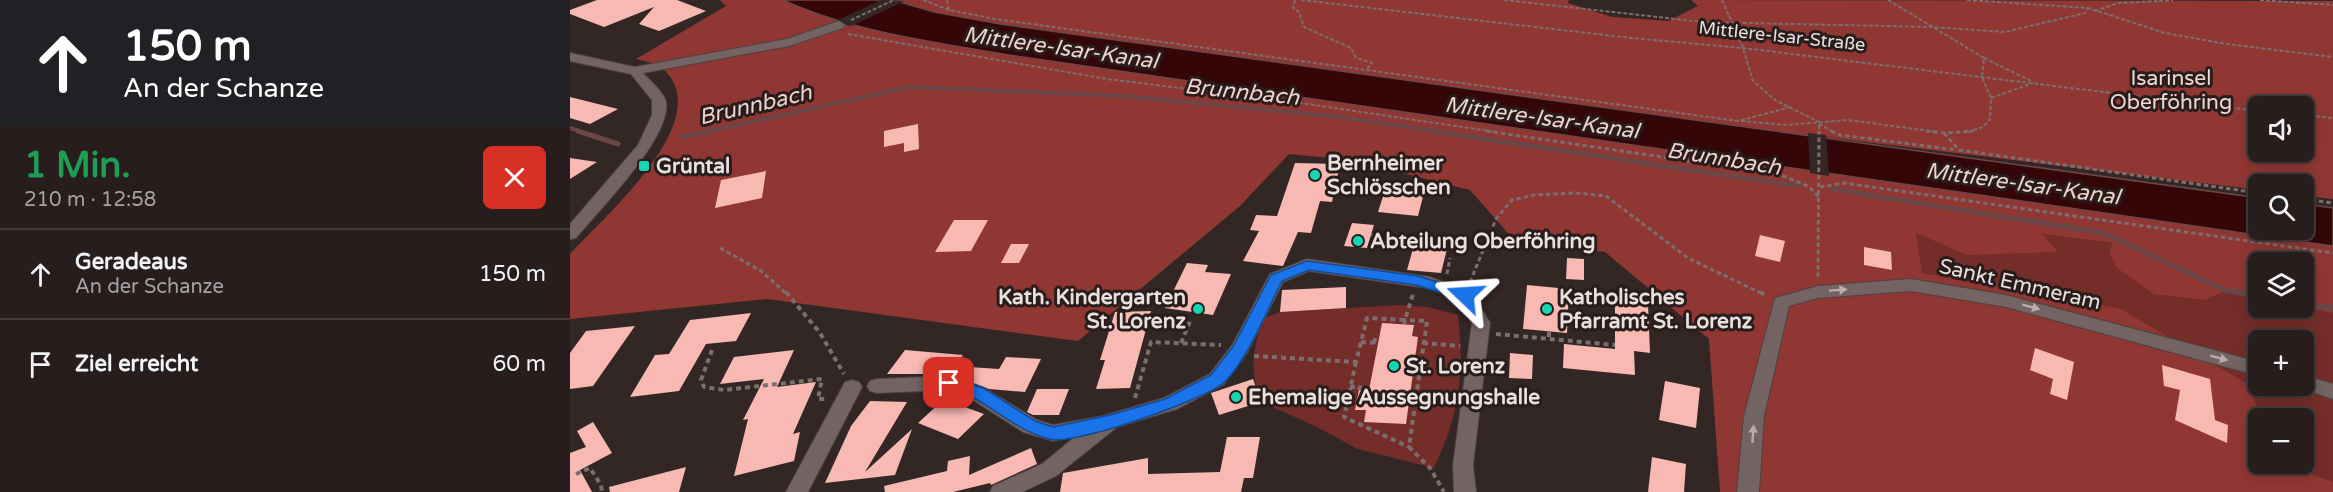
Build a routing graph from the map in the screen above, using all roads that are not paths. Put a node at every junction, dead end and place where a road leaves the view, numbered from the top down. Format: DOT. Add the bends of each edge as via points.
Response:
graph roads {
  1 [pos="844,30"];
  2 [pos="570,57"];
  3 [pos="635,71"];
  4 [pos="570,234"];
  5 [pos="2248,366"];
  6 [pos="2314,385"];
  7 [pos="877,386"];
  8 [pos="2333,392"];
  9 [pos="849,394"];
  10 [pos="1110,421"];
  11 [pos="797,492"];
  12 [pos="1001,492"];
  13 [pos="1465,492"];
  14 [pos="1748,492"];
  1 -- 3 [label="street"];
  2 -- 3 [label="street"];
  3 -- 4 [label="street" via="659,100 659,115 637,157"];
  14 -- 5 [label="street, Sankt Emmeram, one-way" via="1754,416 1781,302 1818,292 1911,285 2006,301"];
  6 -- 8 [label="street"];
  7 -- 10 [label="street" via="949,383 977,393 1015,418 1053,434"];
  9 -- 11 [label="street"];
  10 -- 12 [label="street" via="1049,470"];
  10 -- 13 [label="street" via="1170,404 1217,379 1248,351 1276,278 1307,265 1418,280 1465,295 1480,323 1463,465"];
}
